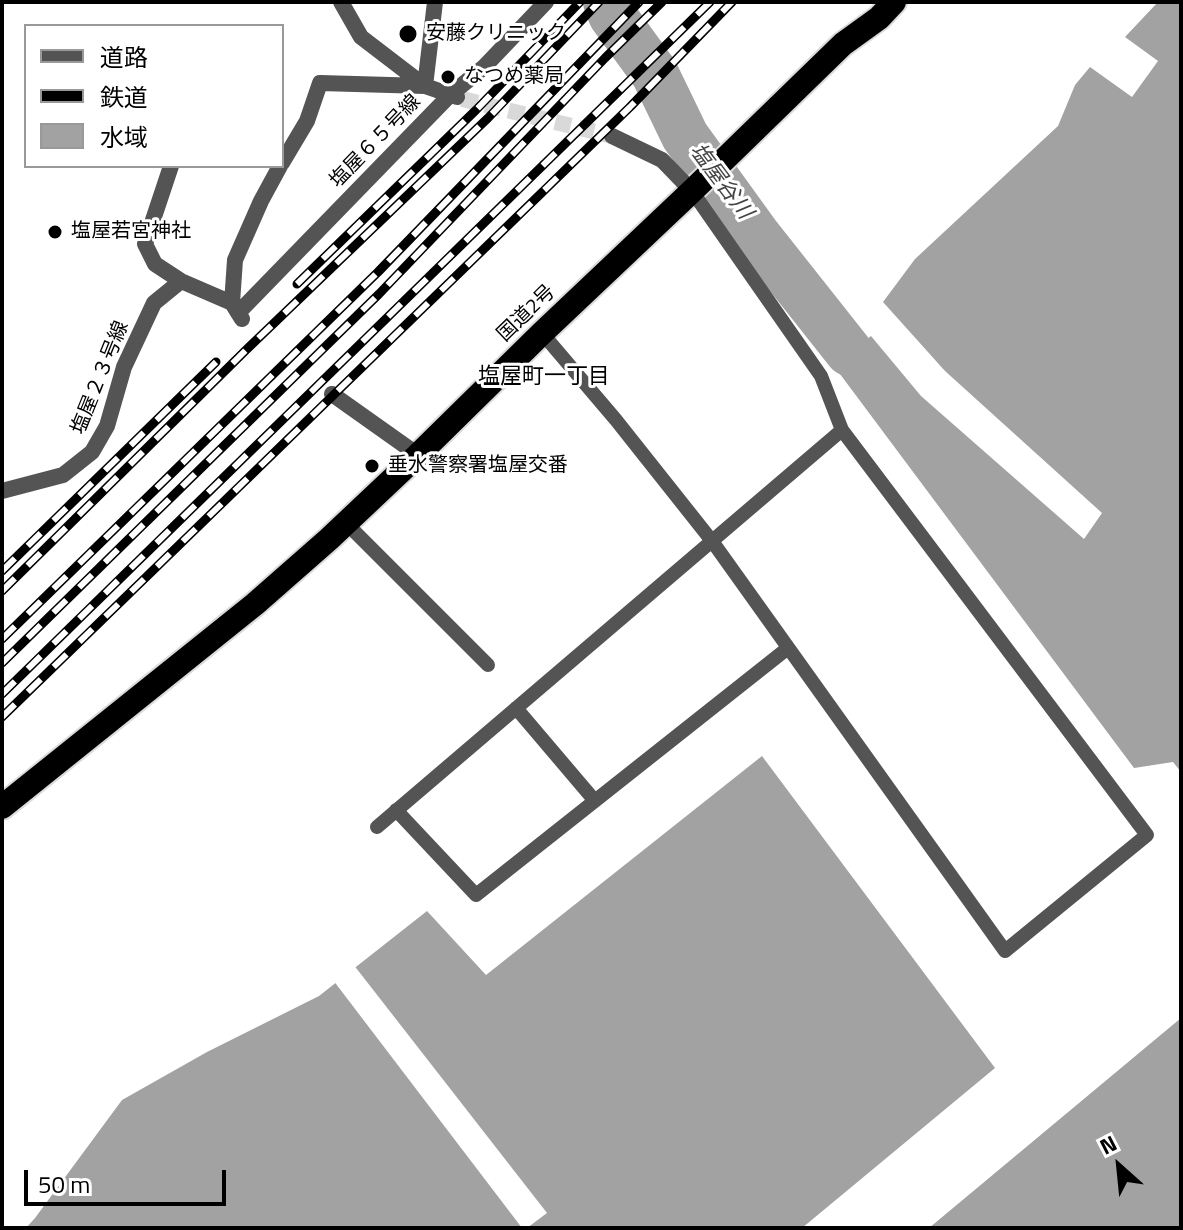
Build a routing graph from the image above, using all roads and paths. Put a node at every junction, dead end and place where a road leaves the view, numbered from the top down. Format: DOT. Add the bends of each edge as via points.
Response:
graph roads {
  1 [pos="341,2"];
  2 [pos="435,2"];
  3 [pos="546,2"];
  4 [pos="894,2"];
  5 [pos="425,86"];
  6 [pos="456,97"];
  7 [pos="612,136"];
  8 [pos="284,159"];
  9 [pos="170,168"];
  10 [pos="279,168"];
  11 [pos="696,188"];
  12 [pos="181,281"];
  13 [pos="237,312"];
  14 [pos="542,333"];
  15 [pos="332,394"];
  16 [pos="842,430"];
  17 [pos="418,455"];
  18 [pos="2,491"];
  19 [pos="346,523"];
  20 [pos="712,541"];
  21 [pos="788,648"];
  22 [pos="488,665"];
  23 [pos="516,708"];
  24 [pos="595,801"];
  25 [pos="2,807"];
  26 [pos="396,810"];
  27 [pos="377,827"];
  1 -- 5 [label="street" via="361,37"];
  2 -- 5 [label="street"];
  3 -- 6 [label="street, 塩屋６５号線"];
  4 -- 11 [label="highway, 国道2号" via="843,44"];
  5 -- 6 [label="street"];
  5 -- 8 [label="street" via="320,83 307,121"];
  6 -- 13 [label="street, 塩屋６５号線"];
  7 -- 11 [label="street" via="662,160"];
  9 -- 12 [label="street" via="145,244 155,264"];
  10 -- 13 [label="street" via="235,260"];
  11 -- 14 [label="highway, 国道2号"];
  11 -- 16 [label="lane" via="821,376"];
  12 -- 13 [label="street"];
  12 -- 18 [label="street, 塩屋２３号線" via="154,303 92,452 63,475"];
  14 -- 17 [label="highway, 国道2号"];
  14 -- 20 [label="lane"];
  15 -- 17 [label="street"];
  16 -- 20 [label="lane"];
  16 -- 21 [label="lane" via="1147,835 1005,951"];
  17 -- 19 [label="highway, 国道2号"];
  19 -- 22 [label="lane"];
  19 -- 25 [label="highway, 国道2号" via="255,604"];
  20 -- 21 [label="lane"];
  20 -- 23 [label="lane"];
  21 -- 24 [label="lane"];
  23 -- 24 [label="lane"];
  23 -- 26 [label="lane"];
  24 -- 26 [label="lane" via="476,895"];
  26 -- 27 [label="lane"];
}
